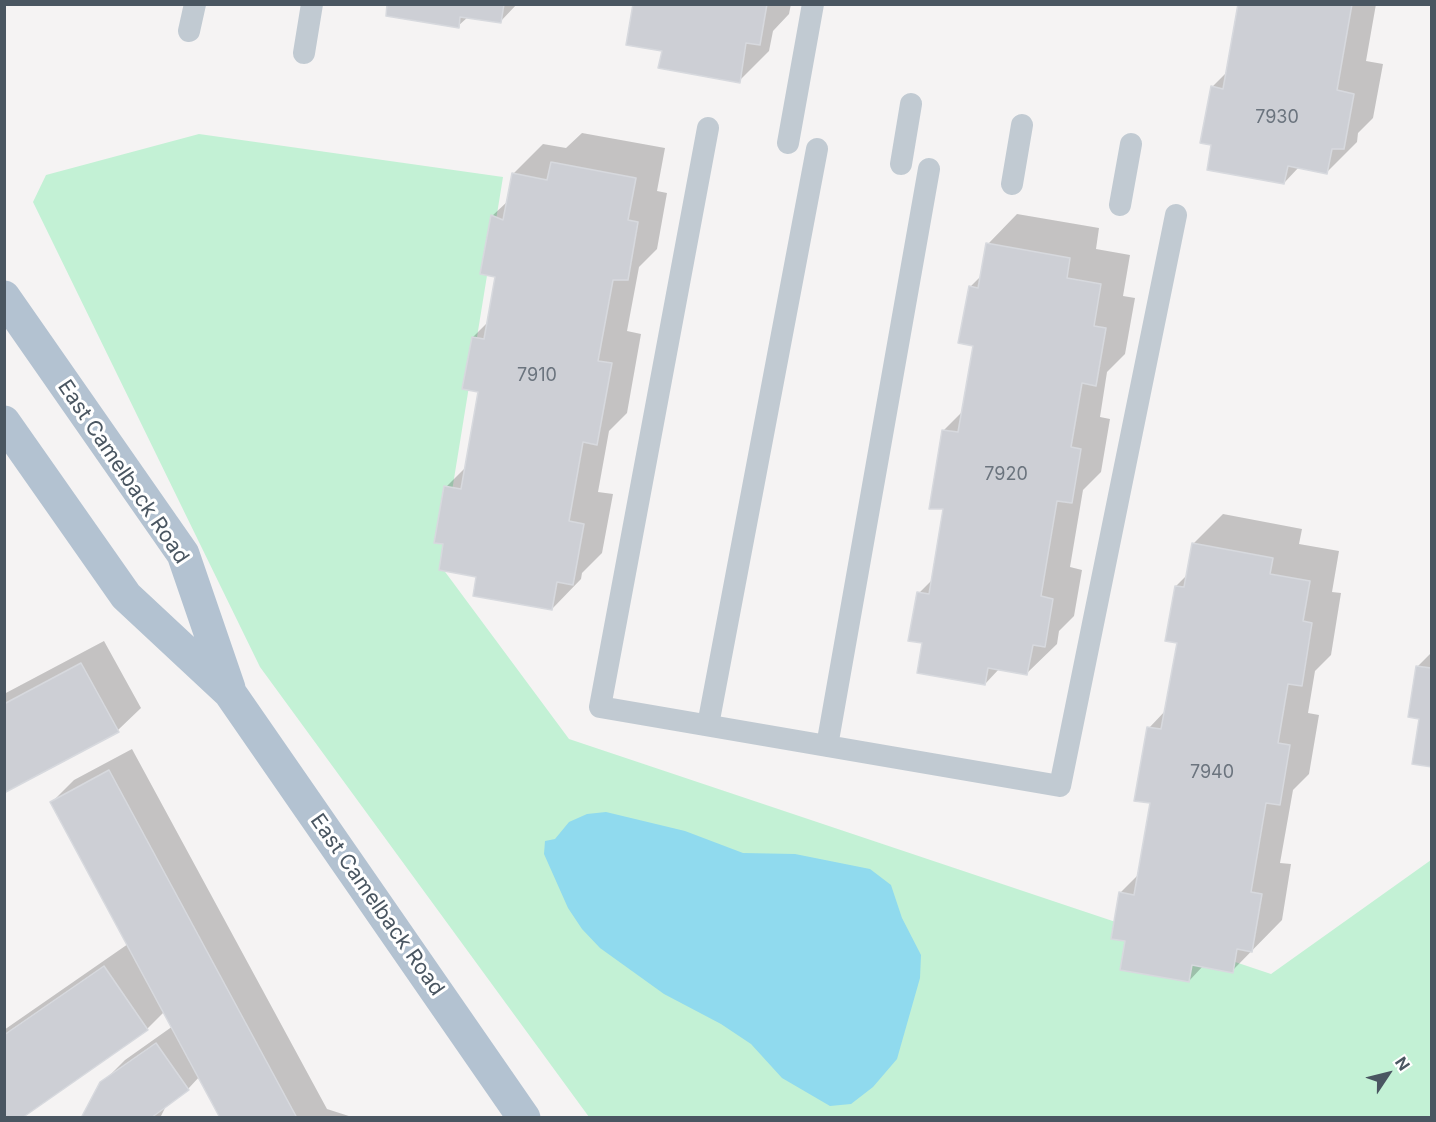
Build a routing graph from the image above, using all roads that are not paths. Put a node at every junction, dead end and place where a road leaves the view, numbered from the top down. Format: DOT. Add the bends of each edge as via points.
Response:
graph roads {
  1 [pos="195,4"];
  2 [pos="312,4"];
  3 [pos="813,4"];
  4 [pos="189,32"];
  5 [pos="304,53"];
  6 [pos="911,104"];
  7 [pos="1022,124"];
  8 [pos="708,128"];
  9 [pos="788,143"];
  10 [pos="1131,144"];
  11 [pos="817,149"];
  12 [pos="901,164"];
  13 [pos="929,169"];
  14 [pos="1012,184"];
  15 [pos="1120,205"];
  16 [pos="1176,215"];
  17 [pos="4,297"];
  18 [pos="4,422"];
  19 [pos="230,693"];
  20 [pos="708,725"];
  21 [pos="827,746"];
  22 [pos="524,1118"];
  1 -- 4 [label="lane"];
  2 -- 5 [label="lane"];
  3 -- 9 [label="lane"];
  6 -- 12 [label="lane"];
  7 -- 14 [label="lane"];
  8 -- 20 [label="lane" via="600,707"];
  10 -- 15 [label="lane"];
  11 -- 20 [label="lane"];
  13 -- 21 [label="lane"];
  16 -- 21 [label="lane" via="1060,786"];
  17 -- 19 [label="main road, East Camelback Road" via="183,554"];
  18 -- 19 [label="main road, East Camelback Road" via="126,596"];
  19 -- 22 [label="main road, East Camelback Road"];
  20 -- 21 [label="lane"];
}
